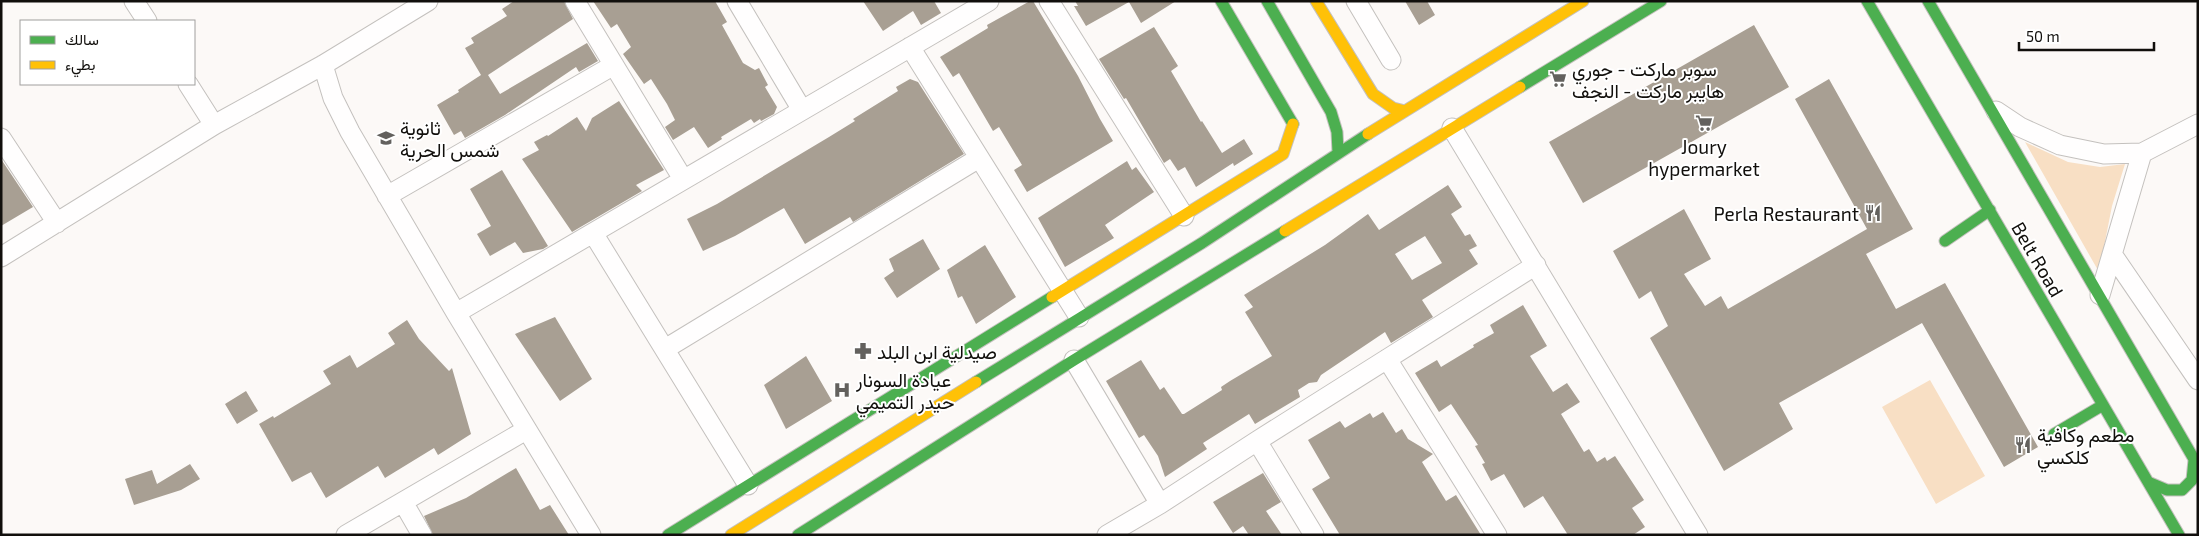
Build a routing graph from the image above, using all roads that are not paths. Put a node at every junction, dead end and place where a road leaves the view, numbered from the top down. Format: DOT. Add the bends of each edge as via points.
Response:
graph roads {
  1 [pos="135,1"];
  2 [pos="428,1"];
  3 [pos="575,1"];
  4 [pos="737,1"];
  5 [pos="989,1"];
  6 [pos="1049,1"];
  7 [pos="1221,1"];
  8 [pos="1267,1"];
  9 [pos="1316,1"];
  10 [pos="1356,1"];
  11 [pos="1583,1"];
  12 [pos="1661,1"];
  13 [pos="1867,1"];
  14 [pos="1928,1"];
  15 [pos="146,20"];
  16 [pos="910,48"];
  17 [pos="1391,60"];
  18 [pos="323,65"];
  19 [pos="614,65"];
  20 [pos="189,85"];
  21 [pos="1990,108"];
  22 [pos="802,110"];
  23 [pos="1406,110"];
  24 [pos="2198,124"];
  25 [pos="214,125"];
  26 [pos="1452,128"];
  27 [pos="1,138"];
  28 [pos="1338,152"];
  29 [pos="2142,153"];
  30 [pos="979,158"];
  31 [pos="683,179"];
  32 [pos="387,196"];
  33 [pos="1990,210"];
  34 [pos="1184,216"];
  35 [pos="57,223"];
  36 [pos="593,233"];
  37 [pos="1945,241"];
  38 [pos="2112,254"];
  39 [pos="1,257"];
  40 [pos="1536,265"];
  41 [pos="1062,291"];
  42 [pos="2100,295"];
  43 [pos="456,313"];
  44 [pos="1078,317"];
  45 [pos="665,349"];
  46 [pos="1387,359"];
  47 [pos="1074,360"];
  48 [pos="2198,380"];
  49 [pos="2104,405"];
  50 [pos="526,430"];
  51 [pos="2054,434"];
  52 [pos="1257,440"];
  53 [pos="847,460"];
  54 [pos="2196,463"];
  55 [pos="2148,482"];
  56 [pos="860,483"];
  57 [pos="748,485"];
  58 [pos="403,502"];
  59 [pos="1160,504"];
  60 [pos="1120,531"];
  61 [pos="346,535"];
  62 [pos="422,535"];
  63 [pos="591,535"];
  64 [pos="668,535"];
  65 [pos="731,535"];
  66 [pos="798,535"];
  67 [pos="1314,535"];
  68 [pos="1496,535"];
  69 [pos="1698,535"];
  70 [pos="2179,535"];
  1 -- 15 [label="street"];
  2 -- 18 [label="street"];
  3 -- 19 [label="street"];
  4 -- 22 [label="street"];
  5 -- 16 [label="street"];
  6 -- 34 [label="street"];
  7 -- 34 [label="main road" via="1293,124 1283,154"];
  8 -- 28 [label="main road" via="1317,78 1335,122"];
  9 -- 23 [label="main road" via="1347,62 1373,94 1393,108"];
  10 -- 17 [label="street"];
  11 -- 23 [label="main road"];
  12 -- 26 [label="main road"];
  13 -- 33 [label="main road, Belt Road"];
  14 -- 21 [label="main road, Belt Road"];
  16 -- 22 [label="street"];
  16 -- 30 [label="street"];
  18 -- 25 [label="street"];
  18 -- 32 [label="street" via="333,98"];
  19 -- 31 [label="street"];
  19 -- 32 [label="street"];
  20 -- 25 [label="street"];
  21 -- 29 [label="street" via="2020,128 2060,145 2104,154"];
  21 -- 42 [label="main road, Belt Road"];
  22 -- 31 [label="street"];
  23 -- 28 [label="main road"];
  24 -- 29 [label="street"];
  25 -- 35 [label="street"];
  26 -- 40 [label="street"];
  26 -- 47 [label="main road"];
  27 -- 35 [label="street"];
  28 -- 44 [label="main road" via="1202,243"];
  29 -- 38 [label="street"];
  30 -- 41 [label="street"];
  30 -- 45 [label="street"];
  31 -- 36 [label="street"];
  32 -- 43 [label="street"];
  33 -- 37 [label="main road"];
  33 -- 49 [label="main road, Belt Road"];
  34 -- 41 [label="main road"];
  35 -- 39 [label="street"];
  36 -- 43 [label="street"];
  36 -- 45 [label="street"];
  38 -- 42 [label="street"];
  38 -- 48 [label="street"];
  40 -- 46 [label="street"];
  40 -- 69 [label="street"];
  41 -- 44 [label="street"];
  41 -- 57 [label="main road"];
  42 -- 54 [label="main road, Belt Road"];
  43 -- 50 [label="street"];
  44 -- 53 [label="main road"];
  45 -- 57 [label="street"];
  46 -- 52 [label="street"];
  46 -- 68 [label="street"];
  47 -- 56 [label="main road"];
  47 -- 59 [label="street"];
  49 -- 51 [label="main road"];
  49 -- 55 [label="main road, Belt Road"];
  50 -- 58 [label="street"];
  50 -- 63 [label="street"];
  52 -- 59 [label="street"];
  52 -- 67 [label="street"];
  53 -- 56 [label="main road"];
  53 -- 65 [label="main road"];
  54 -- 55 [label="main road" via="2194,476 2179,491 2168,492"];
  55 -- 70 [label="main road, Belt Road"];
  56 -- 66 [label="main road"];
  57 -- 64 [label="main road"];
  58 -- 61 [label="street"];
  58 -- 62 [label="street"];
  59 -- 60 [label="street"];
}
